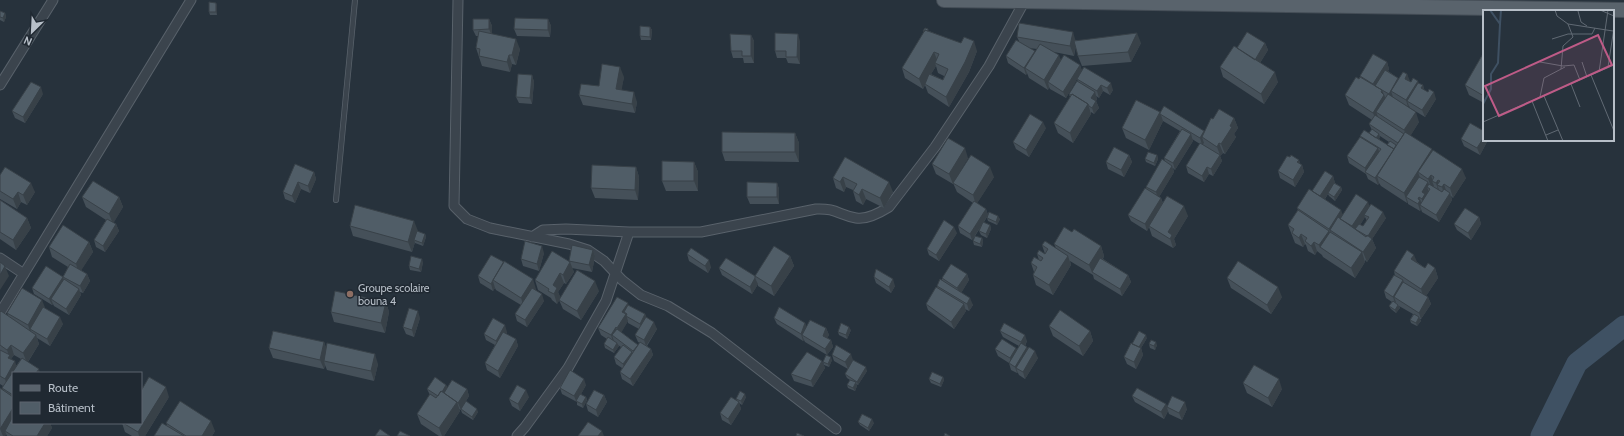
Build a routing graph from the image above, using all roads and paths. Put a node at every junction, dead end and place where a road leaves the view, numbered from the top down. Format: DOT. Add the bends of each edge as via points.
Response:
graph roads {
  1 [pos="53,0"];
  2 [pos="190,0"];
  3 [pos="355,0"];
  4 [pos="458,0"];
  5 [pos="944,0"];
  6 [pos="968,0"];
  7 [pos="1024,2"];
  8 [pos="1148,2"];
  9 [pos="1624,10"];
  10 [pos="0,85"];
  11 [pos="336,200"];
  12 [pos="629,232"];
  13 [pos="532,238"];
  14 [pos="0,258"];
  15 [pos="616,273"];
  16 [pos="24,274"];
  17 [pos="0,313"];
  18 [pos="836,429"];
  19 [pos="517,436"];
  1 -- 10 [label="street"];
  2 -- 16 [label="street"];
  3 -- 11 [label="lane"];
  4 -- 13 [label="street" via="454,206 466,219 490,228"];
  5 -- 6 [label="main road"];
  6 -- 7 [label="main road"];
  7 -- 8 [label="main road"];
  7 -- 12 [label="street" via="990,66 935,147 889,207 879,213 858,218 830,208 816,209 701,232"];
  8 -- 9 [label="main road"];
  12 -- 13 [label="street" via="543,230"];
  12 -- 15 [label="street"];
  13 -- 15 [label="street" via="588,250"];
  14 -- 16 [label="street"];
  15 -- 18 [label="street" via="641,295 668,306 712,333"];
  15 -- 19 [label="street" via="606,301 568,368"];
  16 -- 17 [label="street"];
}
